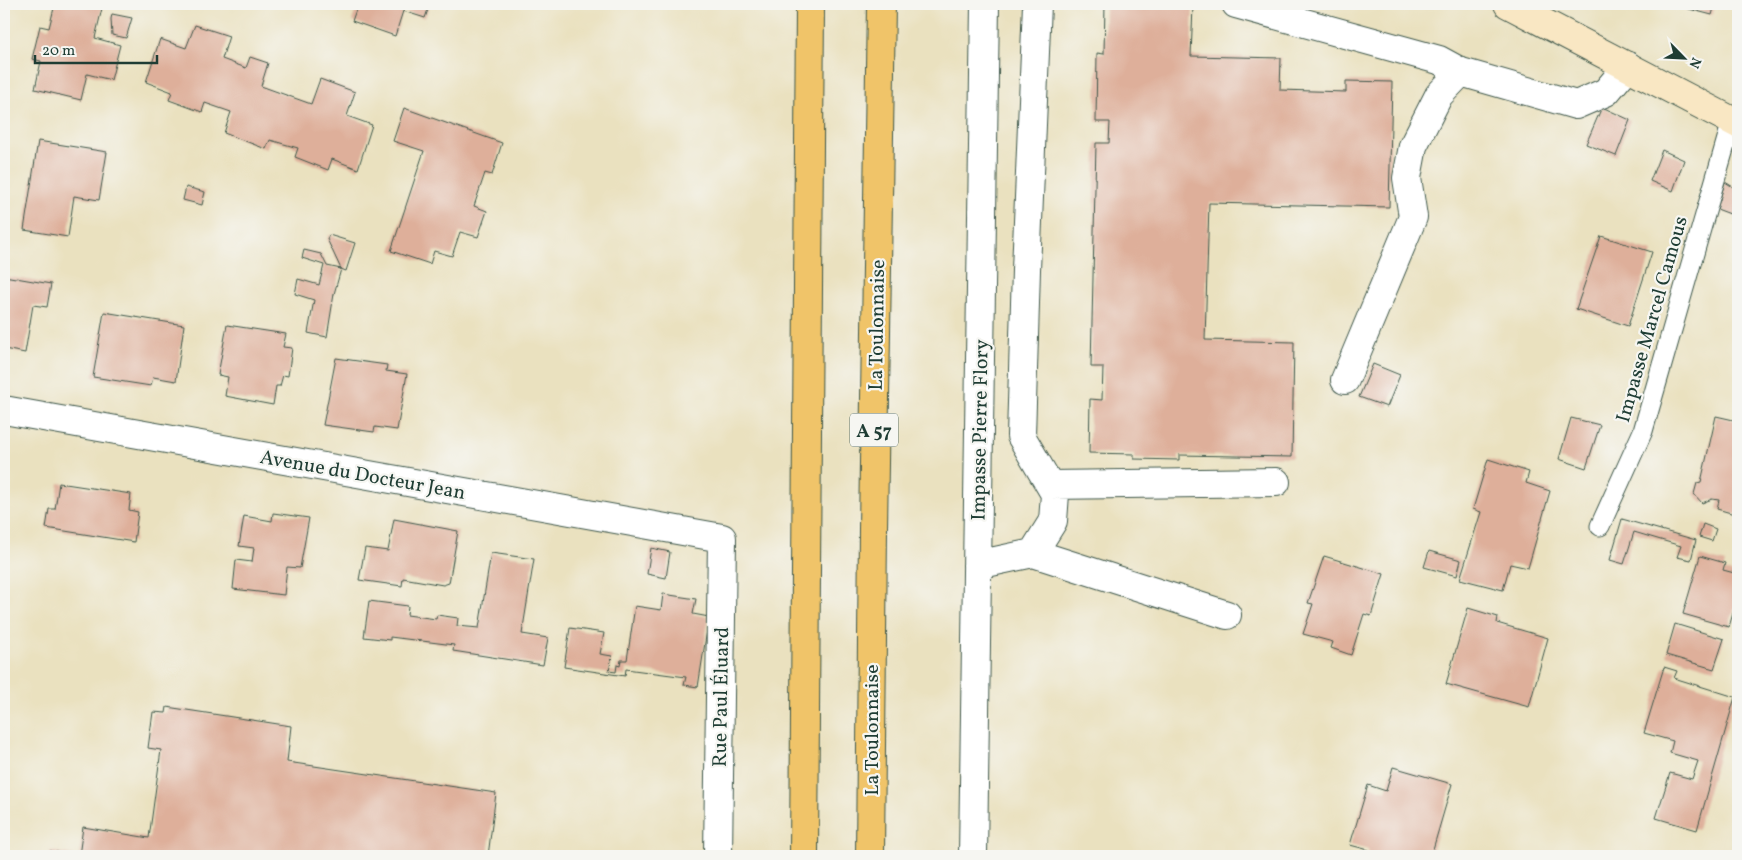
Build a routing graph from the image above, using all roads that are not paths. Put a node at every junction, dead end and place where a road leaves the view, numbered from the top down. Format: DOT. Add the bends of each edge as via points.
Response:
graph roads {
  1 [pos="810,4"];
  2 [pos="881,4"];
  3 [pos="984,4"];
  4 [pos="1037,4"];
  5 [pos="1236,4"];
  6 [pos="1508,4"];
  7 [pos="1628,66"];
  8 [pos="1462,72"];
  9 [pos="1735,122"];
  10 [pos="1345,380"];
  11 [pos="4,410"];
  12 [pos="1276,482"];
  13 [pos="1050,485"];
  14 [pos="1600,526"];
  15 [pos="722,538"];
  16 [pos="1033,553"];
  17 [pos="977,565"];
  18 [pos="1227,615"];
  19 [pos="718,856"];
  20 [pos="804,856"];
  21 [pos="870,856"];
  22 [pos="973,856"];
  1 -- 20 [label="highway"];
  2 -- 21 [label="highway, La Toulonnaise / A 57"];
  3 -- 17 [label="street, Impasse Pierre Flory"];
  4 -- 13 [label="street" via="1021,436"];
  5 -- 8 [label="street" via="1439,60"];
  6 -- 7 [label="main road"];
  7 -- 8 [label="street" via="1606,92 1576,105"];
  7 -- 9 [label="main road"];
  8 -- 10 [label="street" via="1438,95 1413,146 1407,178 1413,217"];
  9 -- 14 [label="lane, Impasse Marcel Camous" via="1643,431"];
  11 -- 15 [label="street, Avenue du Docteur Jean"];
  12 -- 13 [label="street"];
  13 -- 16 [label="street" via="1055,494 1054,521"];
  15 -- 19 [label="street, Rue Paul Éluard"];
  16 -- 17 [label="street"];
  16 -- 18 [label="street"];
  17 -- 22 [label="street, Impasse Pierre Flory"];
}
